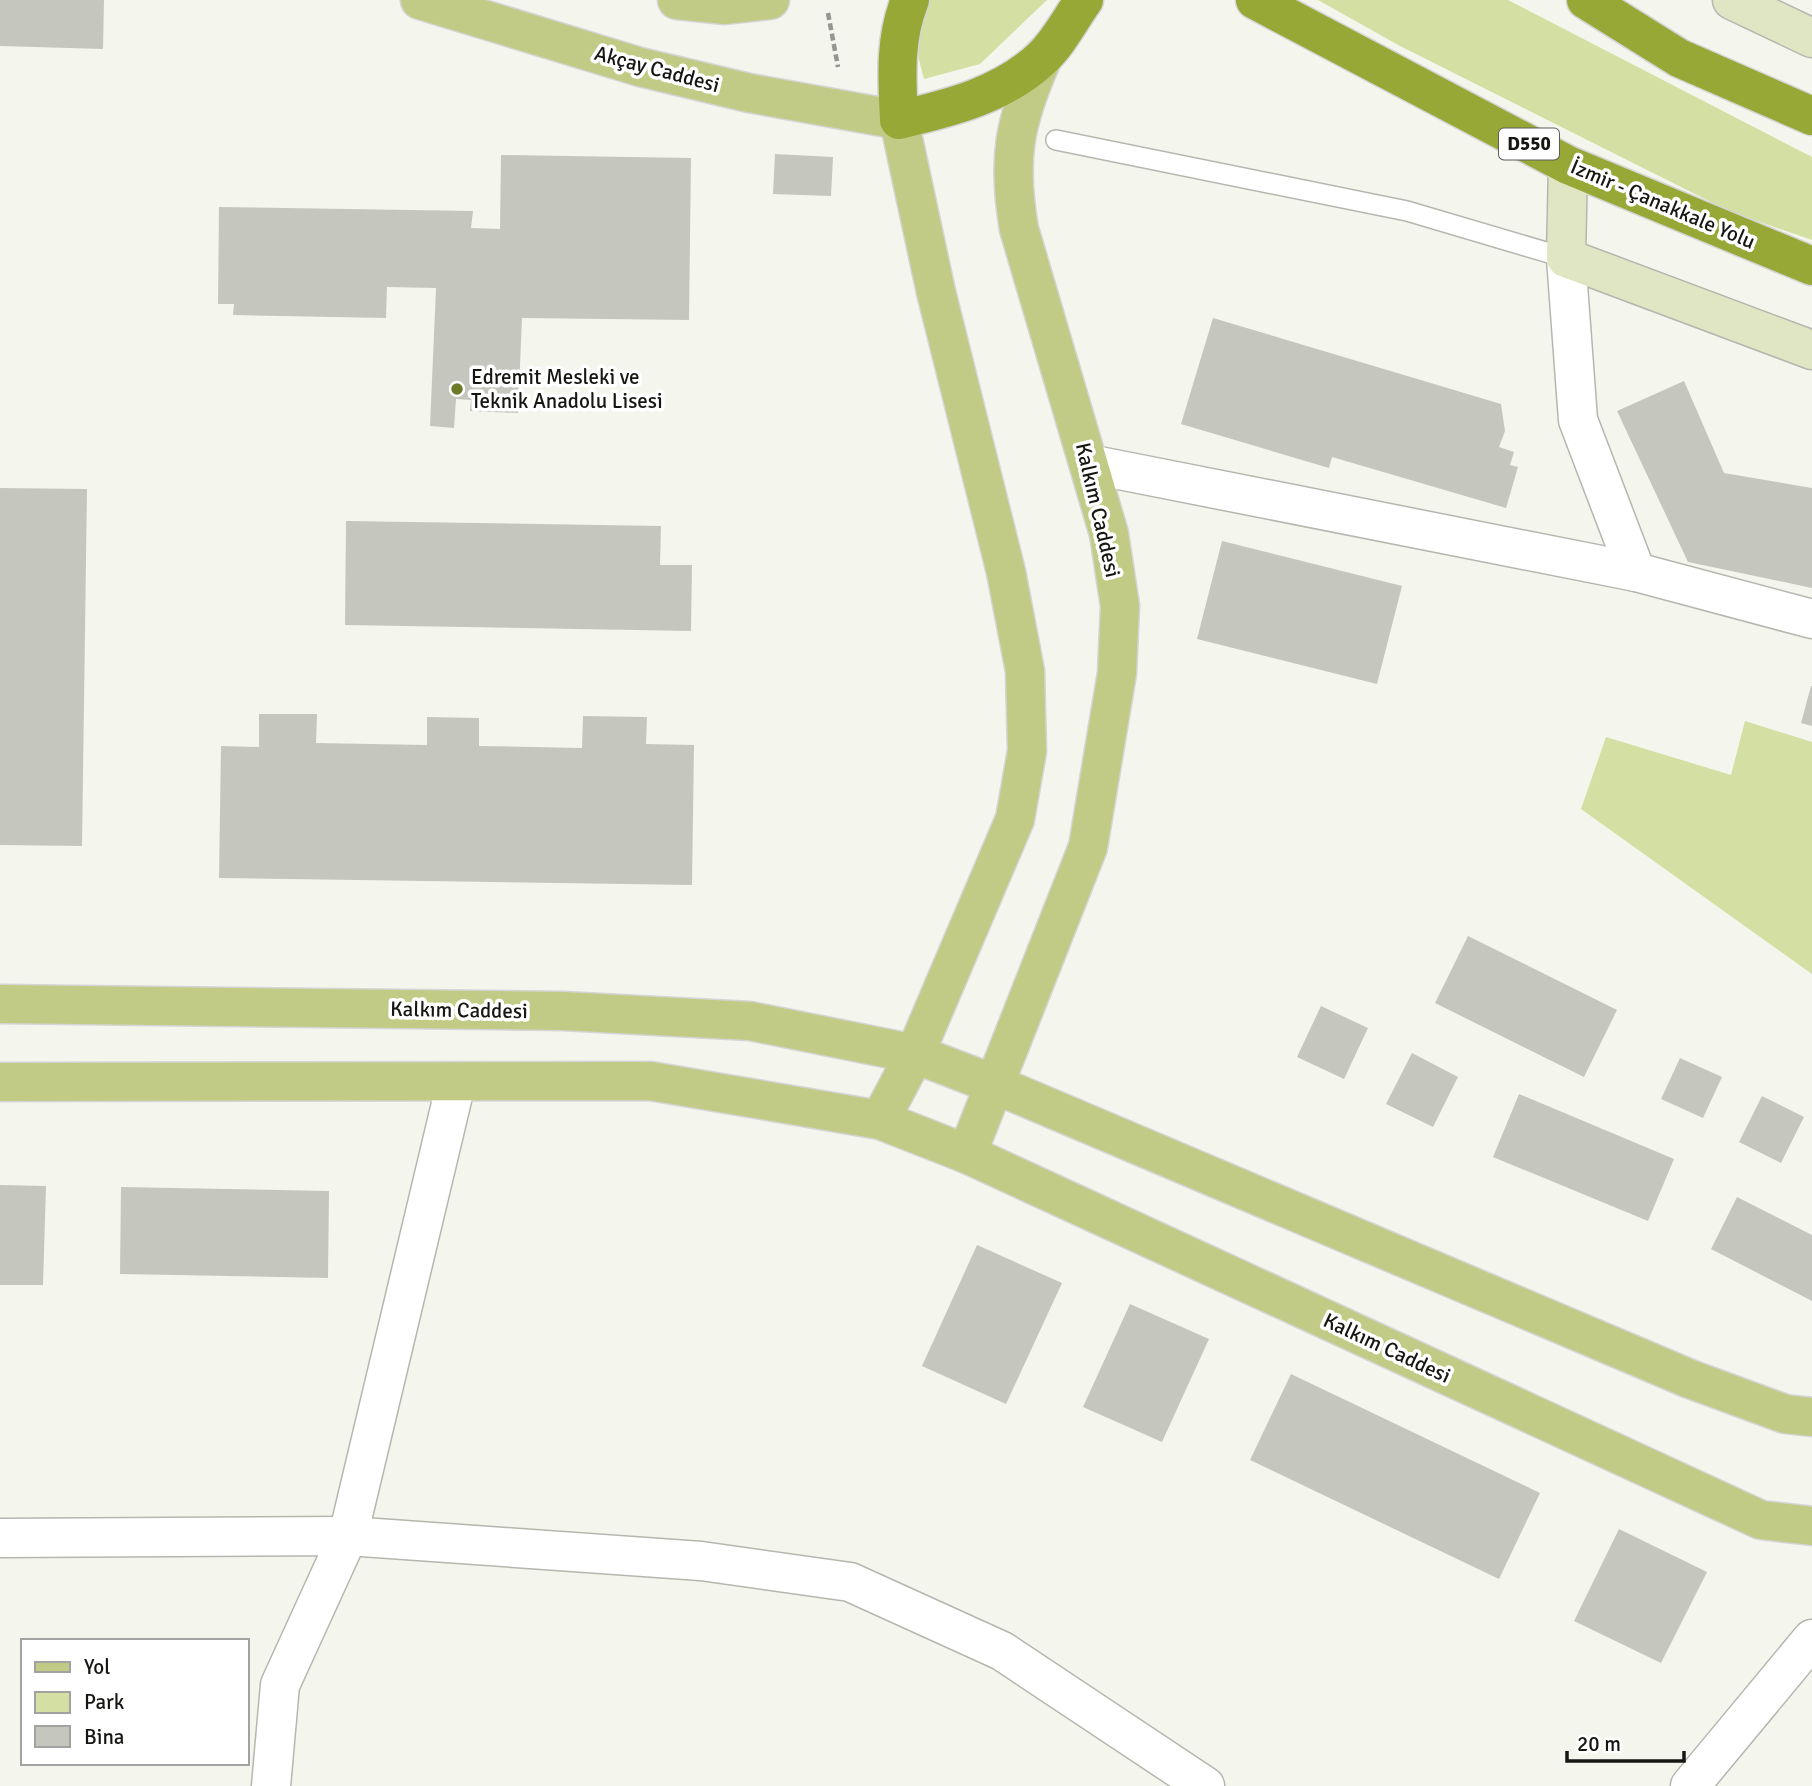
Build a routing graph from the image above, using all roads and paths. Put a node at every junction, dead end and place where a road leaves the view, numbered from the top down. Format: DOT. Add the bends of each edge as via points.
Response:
graph roads {
  1 [pos="420,0"];
  2 [pos="677,0"];
  3 [pos="770,0"];
  4 [pos="910,0"];
  5 [pos="1084,0"];
  6 [pos="1255,0"];
  7 [pos="1586,0"];
  8 [pos="1732,0"];
  9 [pos="828,13"];
  10 [pos="1812,38"];
  11 [pos="1043,57"];
  12 [pos="838,66"];
  13 [pos="1812,116"];
  14 [pos="899,120"];
  15 [pos="1056,140"];
  16 [pos="1569,165"];
  17 [pos="1566,258"];
  18 [pos="1812,266"];
  19 [pos="1812,350"];
  20 [pos="1089,464"];
  21 [pos="1636,572"];
  22 [pos="1812,619"];
  23 [pos="0,1004"];
  24 [pos="915,1054"];
  25 [pos="0,1082"];
  26 [pos="456,1083"];
  27 [pos="996,1085"];
  28 [pos="880,1121"];
  29 [pos="967,1154"];
  30 [pos="1812,1417"];
  31 [pos="1812,1526"];
  32 [pos="348,1536"];
  33 [pos="0,1538"];
  34 [pos="1812,1639"];
  35 [pos="271,1786"];
  36 [pos="1205,1786"];
  37 [pos="1690,1786"];
  1 -- 14 [label="main road, Akçay Caddesi" via="640,67 749,93"];
  2 -- 3 [label="main road" via="724,5"];
  4 -- 14 [label="highway" via="899,27"];
  5 -- 11 [label="highway"];
  6 -- 16 [label="highway, İzmir - Çanakkale Yolu / D550"];
  7 -- 13 [label="highway" via="1679,58"];
  8 -- 10 [label="main road"];
  9 -- 12 [label="path"];
  11 -- 14 [label="highway" via="996,90 950,108"];
  11 -- 20 [label="main road, Kalkım Caddesi" via="1024,100 1013,147 1012,186 1019,229"];
  14 -- 24 [label="main road" via="936,292 1006,572 1026,685 1027,751 1015,819"];
  15 -- 17 [label="lane" via="1407,211"];
  16 -- 17 [label="main road"];
  16 -- 18 [label="highway, İzmir - Çanakkale Yolu / D550"];
  17 -- 19 [label="main road"];
  17 -- 21 [label="street" via="1578,420"];
  20 -- 21 [label="street"];
  20 -- 27 [label="main road, Kalkım Caddesi" via="1109,534 1120,606 1108,743 1088,847"];
  21 -- 22 [label="street"];
  23 -- 24 [label="main road, Kalkım Caddesi" via="564,1011 750,1021"];
  24 -- 27 [label="main road, Kalkım Caddesi"];
  24 -- 28 [label="main road"];
  25 -- 26 [label="main road, Kalkım Caddesi"];
  26 -- 28 [label="main road, Kalkım Caddesi" via="650,1081"];
  26 -- 32 [label="street"];
  27 -- 29 [label="main road, Kalkım Caddesi"];
  27 -- 30 [label="main road, Kalkım Caddesi" via="1690,1379 1785,1414"];
  28 -- 29 [label="main road, Kalkım Caddesi"];
  29 -- 31 [label="main road, Kalkım Caddesi" via="1761,1520"];
  32 -- 33 [label="street"];
  32 -- 35 [label="street" via="280,1685"];
  32 -- 36 [label="street" via="701,1561 850,1581 1002,1651"];
  34 -- 37 [label="street"];
}
